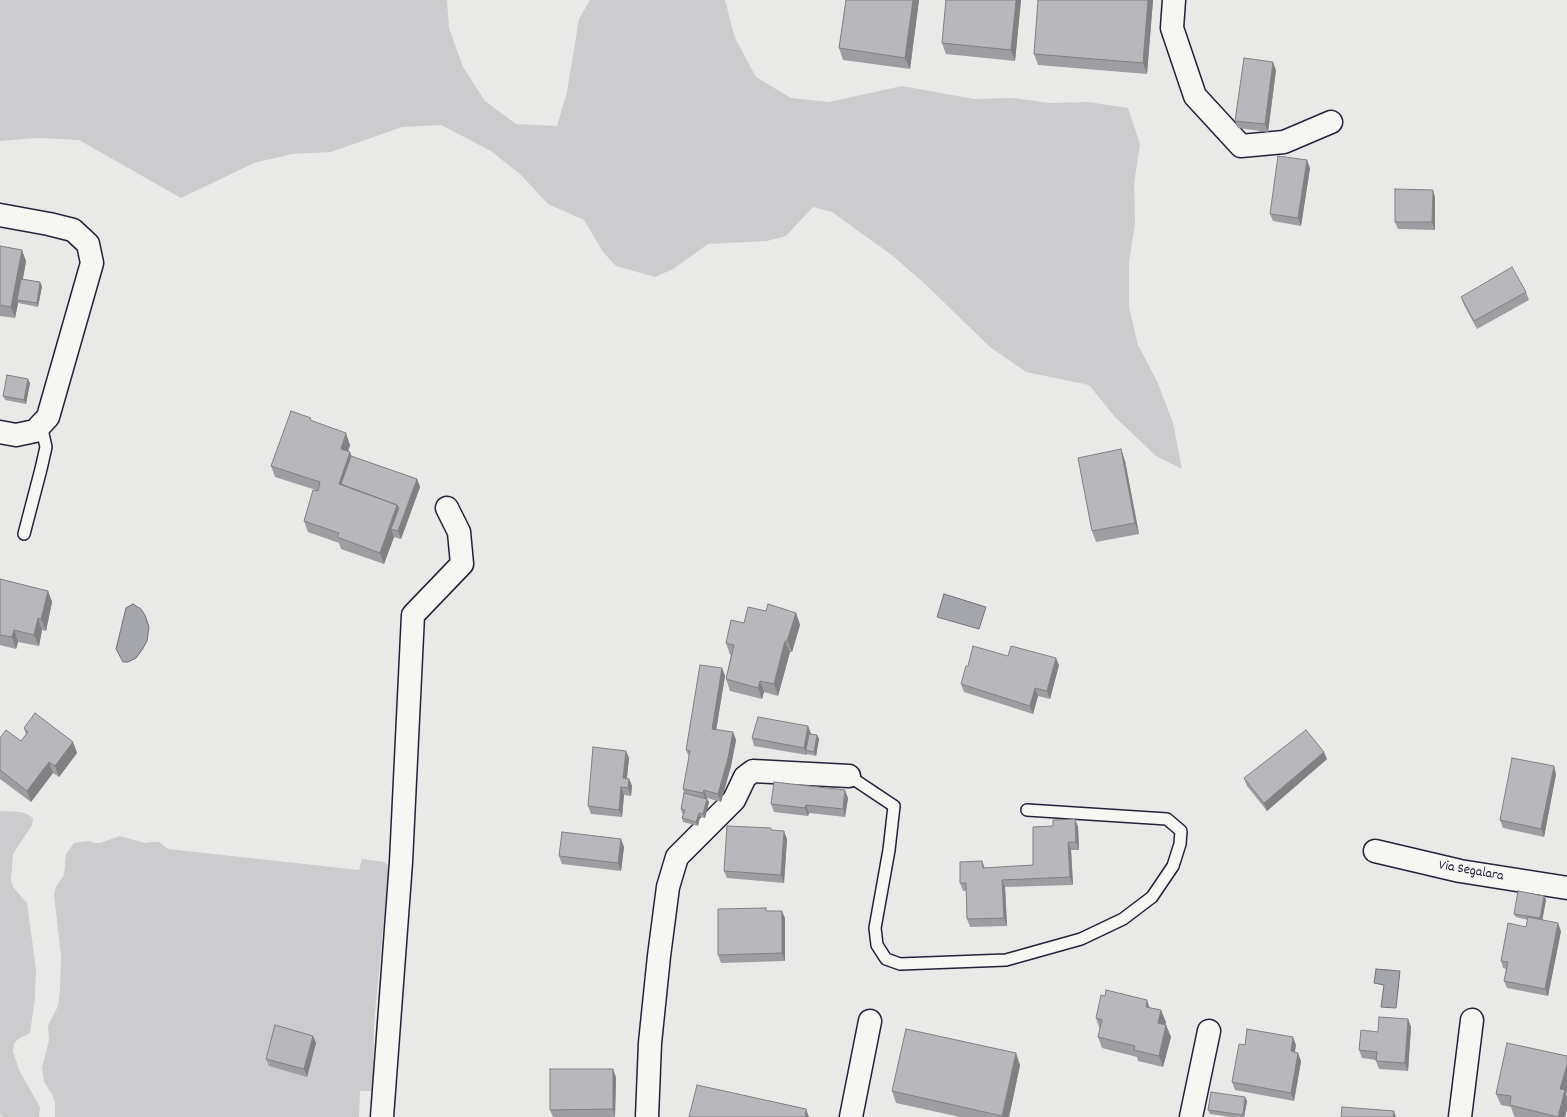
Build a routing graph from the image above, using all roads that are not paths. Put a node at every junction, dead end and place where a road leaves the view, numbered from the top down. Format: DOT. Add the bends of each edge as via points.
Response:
graph roads {
  1 [pos="1174,0"];
  2 [pos="1331,122"];
  3 [pos="0,215"];
  4 [pos="40,425"];
  5 [pos="0,432"];
  6 [pos="447,508"];
  7 [pos="24,534"];
  8 [pos="849,776"];
  9 [pos="1027,810"];
  10 [pos="1375,851"];
  11 [pos="1567,888"];
  12 [pos="1472,1020"];
  13 [pos="870,1021"];
  14 [pos="1209,1031"];
  15 [pos="382,1117"];
  16 [pos="647,1117"];
  17 [pos="851,1117"];
  18 [pos="1191,1117"];
  19 [pos="1460,1117"];
  1 -- 2 [label="street" via="1172,28 1195,96 1241,146 1284,142"];
  3 -- 4 [label="street" via="73,230 88,244 92,263 48,417"];
  4 -- 5 [label="street" via="35,431 16,435"];
  4 -- 7 [label="lane" via="46,447"];
  6 -- 15 [label="street" via="459,532 462,564 413,615 401,862"];
  8 -- 9 [label="lane" via="894,806 875,928 878,946 886,958 900,964 1006,960 1081,939 1123,919 1152,897 1173,866 1180,844 1181,831 1167,819"];
  8 -- 16 [label="street" via="753,771 745,777 734,800 677,857 668,887 659,956 650,1043"];
  10 -- 11 [label="street, Via Segalara" via="1460,871"];
  12 -- 19 [label="street"];
  13 -- 17 [label="street"];
  14 -- 18 [label="street"];
}
